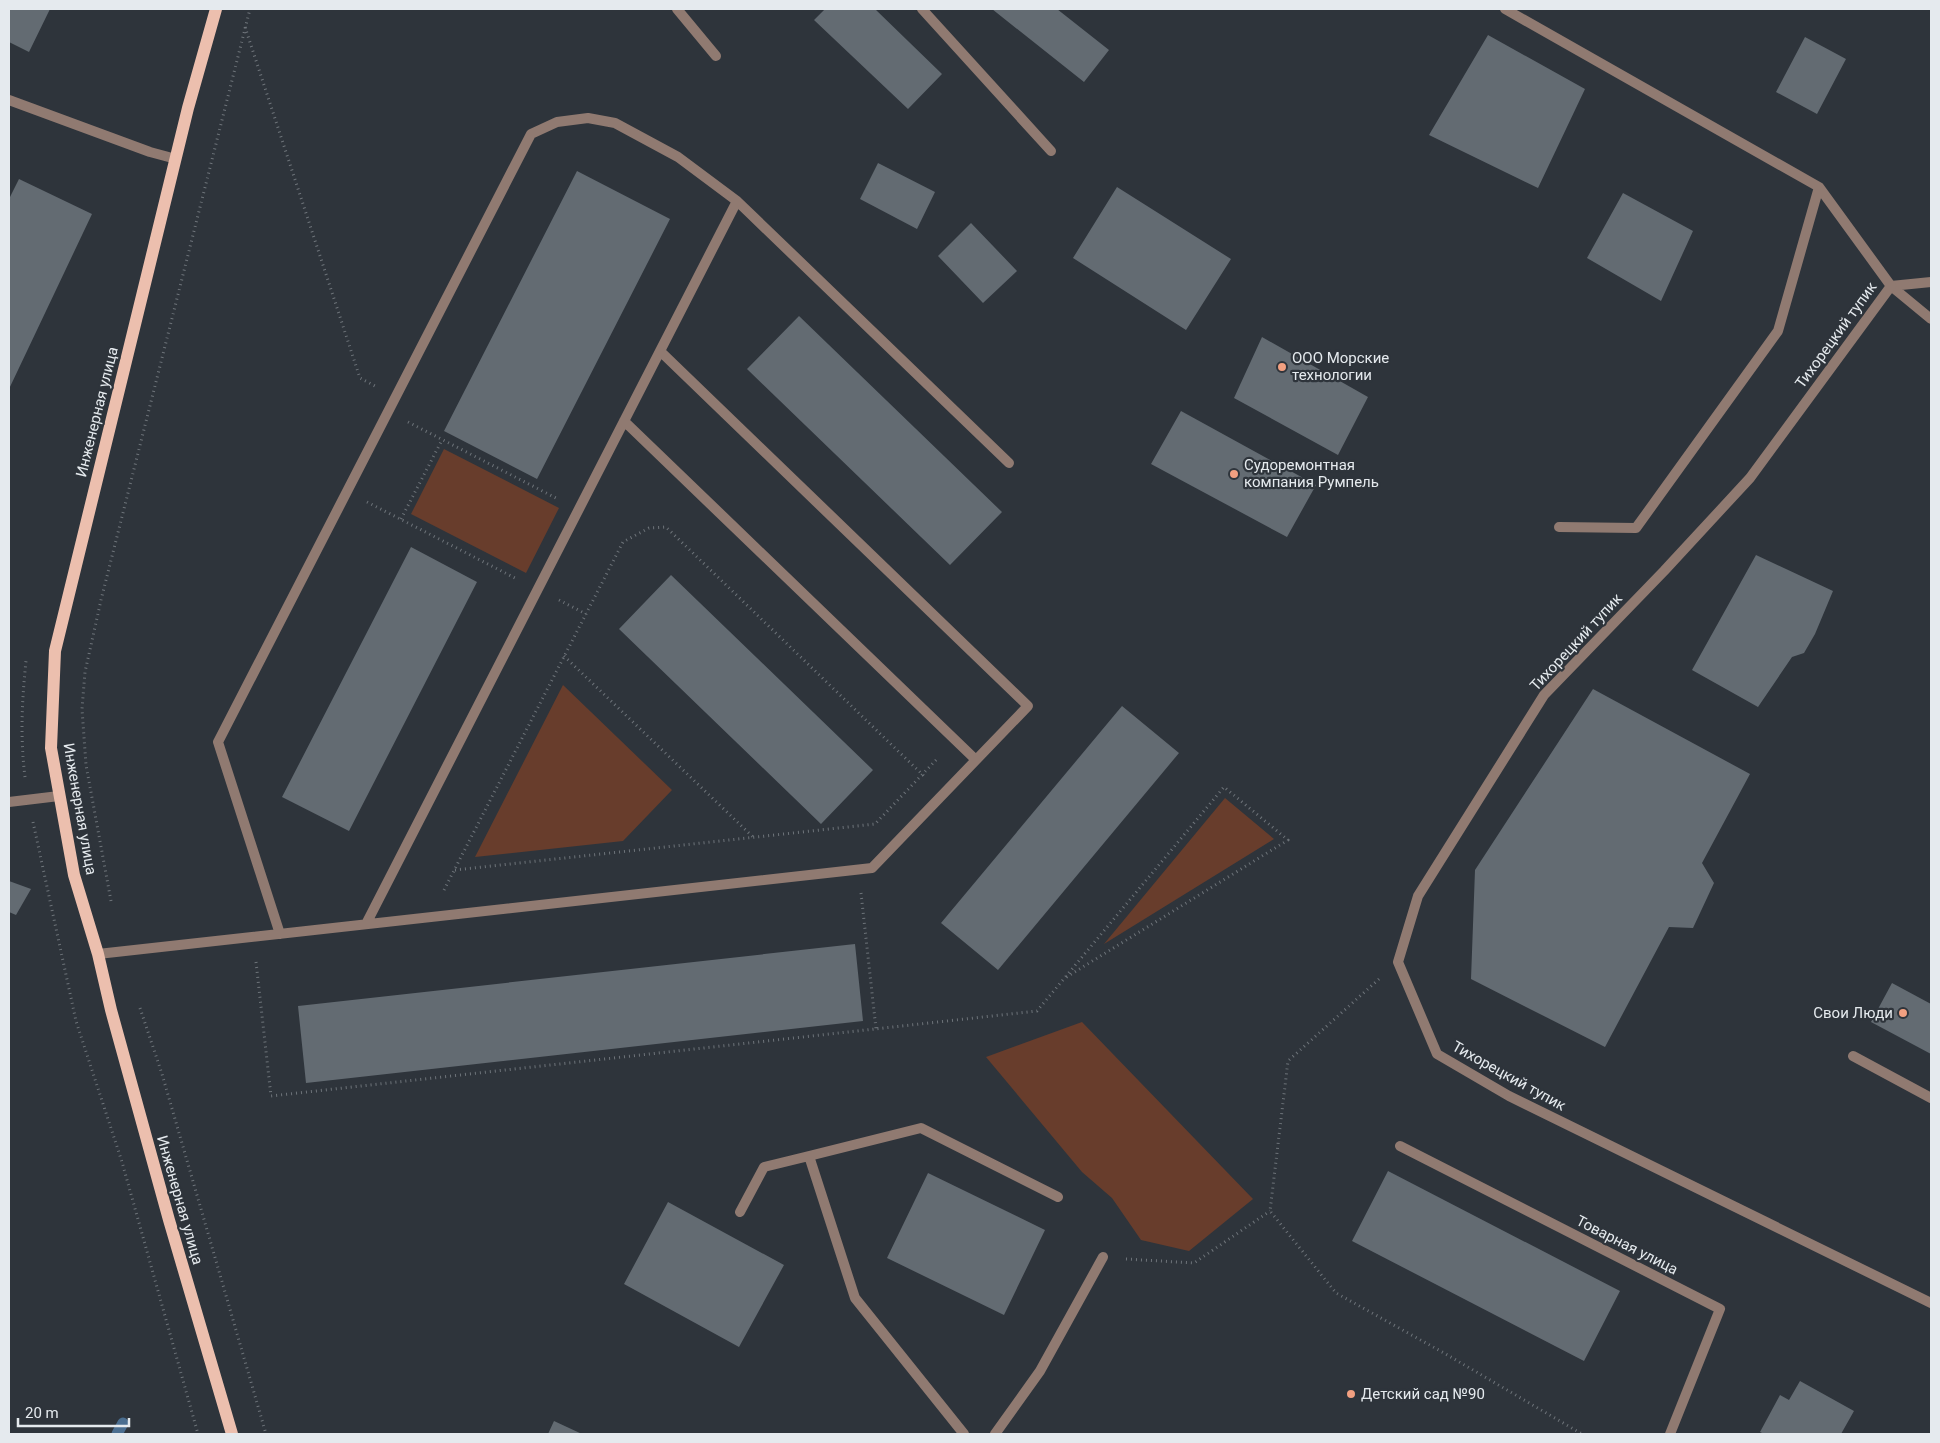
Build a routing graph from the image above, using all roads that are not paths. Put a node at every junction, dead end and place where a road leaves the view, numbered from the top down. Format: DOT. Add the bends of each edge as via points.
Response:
graph roads {
  1 [pos="216,9"];
  2 [pos="677,9"];
  3 [pos="922,9"];
  4 [pos="1505,9"];
  5 [pos="716,56"];
  6 [pos="9,100"];
  7 [pos="1051,151"];
  8 [pos="176,159"];
  9 [pos="1819,187"];
  10 [pos="737,201"];
  11 [pos="1931,282"];
  12 [pos="1890,286"];
  13 [pos="1931,319"];
  14 [pos="660,351"];
  15 [pos="624,421"];
  16 [pos="1010,463"];
  17 [pos="1559,526"];
  18 [pos="976,760"];
  19 [pos="59,796"];
  20 [pos="9,802"];
  21 [pos="366,924"];
  22 [pos="280,934"];
  23 [pos="98,954"];
  24 [pos="1853,1056"];
  25 [pos="1931,1098"];
  26 [pos="1400,1146"];
  27 [pos="808,1156"];
  28 [pos="1058,1197"];
  29 [pos="740,1212"];
  30 [pos="1103,1257"];
  31 [pos="1931,1303"];
  32 [pos="232,1434"];
  33 [pos="964,1434"];
  34 [pos="995,1434"];
  35 [pos="1670,1434"];
  1 -- 8 [label="main road, Инженерная улица"];
  2 -- 5 [label="street"];
  3 -- 7 [label="street"];
  4 -- 9 [label="street, Тихорецкий тупик"];
  6 -- 8 [label="street"];
  8 -- 19 [label="main road, Инженерная улица" via="55,651 51,748"];
  9 -- 12 [label="street, Тихорецкий тупик"];
  9 -- 17 [label="street" via="1778,331 1636,528"];
  10 -- 14 [label="street"];
  10 -- 16 [label="street"];
  10 -- 22 [label="street" via="678,157 615,123 588,118 557,122 530,134 218,742"];
  11 -- 12 [label="street"];
  12 -- 13 [label="street"];
  12 -- 31 [label="street, Тихорецкий тупик" via="1750,478 1544,695 1418,896 1398,962 1437,1054 1509,1096"];
  14 -- 15 [label="street"];
  14 -- 18 [label="street" via="1028,706"];
  15 -- 18 [label="street"];
  15 -- 21 [label="street"];
  18 -- 21 [label="street" via="872,868"];
  19 -- 20 [label="street"];
  19 -- 23 [label="main road, Инженерная улица" via="74,876"];
  21 -- 22 [label="street"];
  22 -- 23 [label="street"];
  23 -- 32 [label="main road, Инженерная улица" via="169,1220"];
  24 -- 25 [label="street"];
  26 -- 35 [label="street, Товарная улица" via="1720,1309"];
  27 -- 28 [label="street" via="921,1128"];
  27 -- 29 [label="street" via="764,1167"];
  27 -- 33 [label="street" via="856,1298"];
  30 -- 34 [label="street" via="1040,1371"];
}
